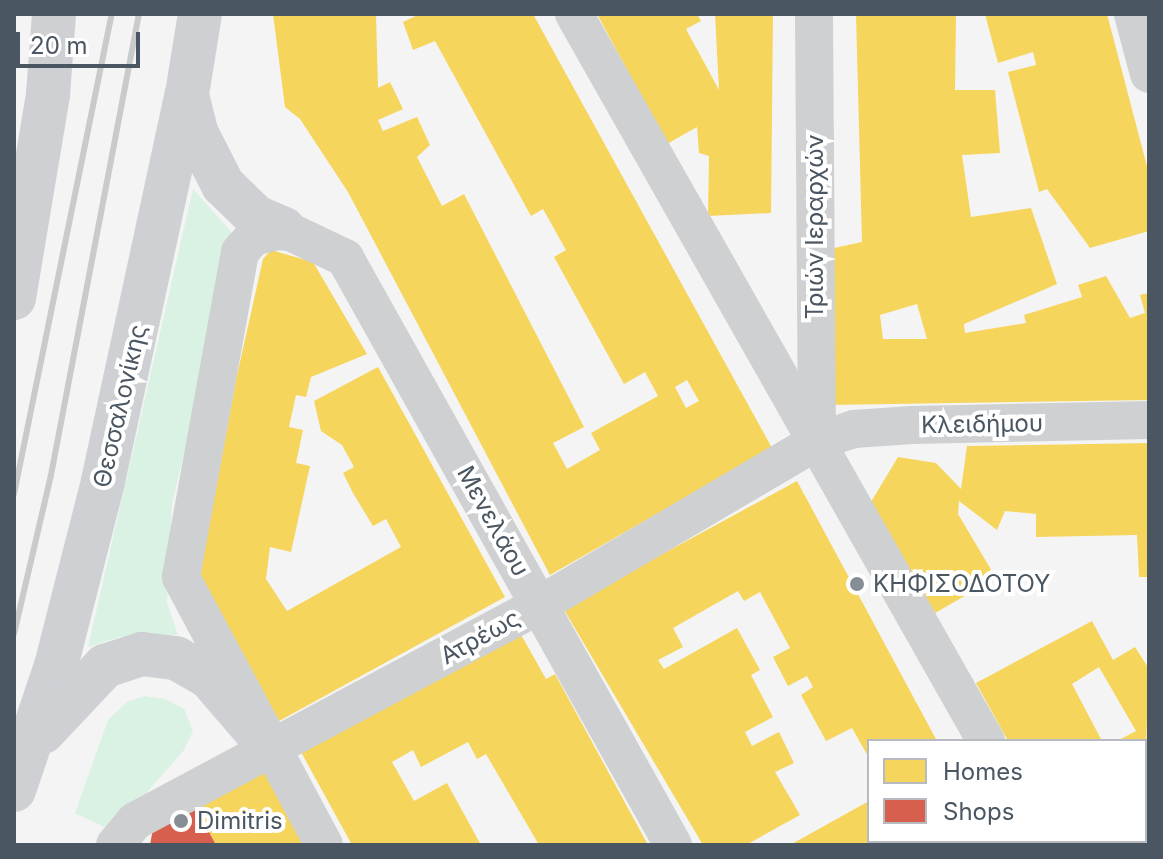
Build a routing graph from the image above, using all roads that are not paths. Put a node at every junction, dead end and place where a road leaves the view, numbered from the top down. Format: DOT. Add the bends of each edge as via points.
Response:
graph roads {
  1 [pos="54,14"];
  2 [pos="200,14"];
  3 [pos="574,14"];
  4 [pos="814,14"];
  5 [pos="1133,14"];
  6 [pos="1149,74"];
  7 [pos="187,94"];
  8 [pos="284,229"];
  9 [pos="14,298"];
  10 [pos="1149,420"];
  11 [pos="817,441"];
  12 [pos="539,605"];
  13 [pos="985,739"];
  14 [pos="29,750"];
  15 [pos="272,750"];
  16 [pos="14,790"];
  17 [pos="126,837"];
  18 [pos="324,845"];
  19 [pos="673,845"];
  1 -- 9 [label="street" via="48,94"];
  2 -- 7 [label="street, Θεσσαλονίκης"];
  3 -- 11 [label="street"];
  4 -- 11 [label="street, Τριών Ιεραρχών"];
  5 -- 6 [label="street"];
  7 -- 8 [label="street" via="197,134 223,185 256,217"];
  7 -- 14 [label="street, Θεσσαλονίκης" via="103,481"];
  8 -- 12 [label="street, Μενελάου" via="345,258"];
  8 -- 15 [label="street" via="253,237 240,252 180,563 187,595"];
  10 -- 11 [label="street, Κλειδήμου" via="912,425 854,429"];
  11 -- 12 [label="street, Ατρέως"];
  11 -- 13 [label="street"];
  12 -- 15 [label="street, Ατρέως"];
  12 -- 19 [label="street, Μενελάου"];
  14 -- 15 [label="street" via="105,666 142,654 176,658 210,678"];
  14 -- 16 [label="street, Θεσσαλονίκης"];
  15 -- 17 [label="street, Ατρέως"];
  15 -- 18 [label="street"];
}
